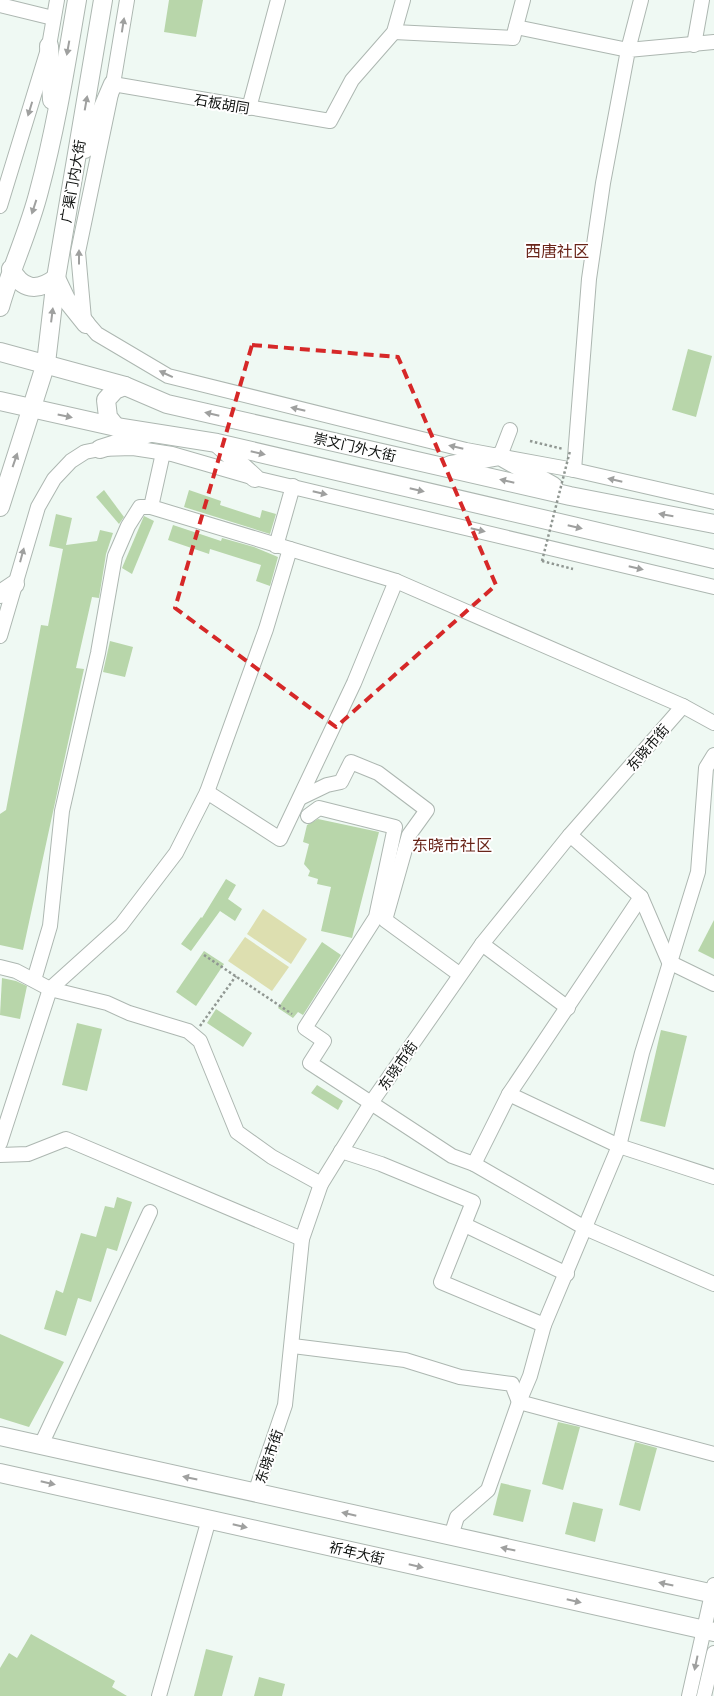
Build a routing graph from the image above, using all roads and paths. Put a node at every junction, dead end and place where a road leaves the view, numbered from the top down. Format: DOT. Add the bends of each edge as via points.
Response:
graph roads {
  1 [pos="56,0"];
  2 [pos="77,0"];
  3 [pos="104,0"];
  4 [pos="127,0"];
  5 [pos="278,0"];
  6 [pos="403,0"];
  7 [pos="523,0"];
  8 [pos="641,0"];
  9 [pos="702,0"];
  10 [pos="0,5"];
  11 [pos="53,18"];
  12 [pos="394,32"];
  13 [pos="515,32"];
  14 [pos="714,42"];
  15 [pos="694,45"];
  16 [pos="49,46"];
  17 [pos="628,50"];
  18 [pos="113,84"];
  19 [pos="250,108"];
  20 [pos="54,130"];
  21 [pos="74,174"];
  22 [pos="0,206"];
  23 [pos="11,269"];
  24 [pos="56,278"];
  25 [pos="0,307"];
  26 [pos="86,324"];
  27 [pos="0,352"];
  28 [pos="46,363"];
  29 [pos="125,386"];
  30 [pos="0,401"];
  31 [pos="33,409"];
  32 [pos="116,427"];
  33 [pos="510,430"];
  34 [pos="153,432"];
  35 [pos="530,441"];
  36 [pos="217,443"];
  37 [pos="100,450"];
  38 [pos="164,453"];
  39 [pos="500,456"];
  40 [pos="443,466"];
  41 [pos="574,470"];
  42 [pos="256,478"];
  43 [pos="3,482"];
  44 [pos="293,486"];
  45 [pos="570,496"];
  46 [pos="714,502"];
  47 [pos="0,507"];
  48 [pos="151,507"];
  49 [pos="714,524"];
  50 [pos="283,548"];
  51 [pos="714,559"];
  52 [pos="573,569"];
  53 [pos="396,580"];
  54 [pos="15,584"];
  55 [pos="714,587"];
  56 [pos="0,594"];
  57 [pos="0,636"];
  58 [pos="683,706"];
  59 [pos="714,723"];
  60 [pos="714,756"];
  61 [pos="207,792"];
  62 [pos="300,798"];
  63 [pos="308,816"];
  64 [pos="570,835"];
  65 [pos="641,897"];
  66 [pos="381,918"];
  67 [pos="482,944"];
  68 [pos="204,954"];
  69 [pos="669,962"];
  70 [pos="0,967"];
  71 [pos="459,974"];
  72 [pos="236,976"];
  73 [pos="34,980"];
  74 [pos="714,984"];
  75 [pos="50,989"];
  76 [pos="568,1008"];
  77 [pos="292,1014"];
  78 [pos="194,1036"];
  79 [pos="509,1094"];
  80 [pos="371,1103"];
  81 [pos="0,1143"];
  82 [pos="619,1146"];
  83 [pos="341,1151"];
  84 [pos="0,1155"];
  85 [pos="474,1164"];
  86 [pos="714,1177"];
  87 [pos="321,1184"];
  88 [pos="150,1212"];
  89 [pos="465,1226"];
  90 [pos="585,1228"];
  91 [pos="302,1239"];
  92 [pos="567,1274"];
  93 [pos="713,1281"];
  94 [pos="544,1325"];
  95 [pos="293,1346"];
  96 [pos="519,1402"];
  97 [pos="0,1436"];
  98 [pos="41,1445"];
  99 [pos="714,1454"];
  100 [pos="0,1473"];
  101 [pos="255,1493"];
  102 [pos="209,1519"];
  103 [pos="451,1536"];
  104 [pos="713,1591"];
  105 [pos="709,1631"];
  106 [pos="714,1653"];
  107 [pos="159,1696"];
  108 [pos="689,1696"];
  109 [pos="704,1696"];
  1 -- 11 [label="street"];
  2 -- 20 [label="main road, 广渠门内大街, one-way"];
  21 -- 3 [label="main road, 广渠门内大街, one-way"];
  18 -- 4 [label="street, one-way"];
  5 -- 19 [label="street"];
  6 -- 12 [label="street"];
  7 -- 13 [label="street"];
  8 -- 17 [label="street"];
  9 -- 15 [label="street"];
  10 -- 11 [label="street"];
  11 -- 16 [label="street"];
  12 -- 13 [label="street"];
  12 -- 19 [label="street, 石板胡同" via="352,80 330,121"];
  13 -- 17 [label="street"];
  14 -- 15 [label="street"];
  15 -- 17 [label="street"];
  16 -- 20 [label="main road"];
  16 -- 22 [label="street, one-way"];
  17 -- 41 [label="street" via="602,183 589,279"];
  18 -- 19 [label="street, 石板胡同"];
  18 -- 21 [label="main road"];
  26 -- 18 [label="street, one-way" via="81,308 78,252"];
  20 -- 23 [label="main road, 广渠门内大街, one-way" via="34,209"];
  21 -- 24 [label="main road, 广渠门内大街"];
  23 -- 24 [label="main road" via="18,282 24,285 46,286"];
  23 -- 25 [label="main road, 广渠门内大街"];
  24 -- 26 [label="main road" via="66,299"];
  28 -- 24 [label="main road, 广渠门内大街, one-way"];
  39 -- 26 [label="street, 崇文门外大街, one-way" via="168,376"];
  27 -- 28 [label="main road, 崇文门外大街"];
  28 -- 29 [label="main road, 崇文门外大街"];
  28 -- 31 [label="main road, 广渠门内大街"];
  29 -- 32 [label="main road" via="115,390 106,400 108,417"];
  40 -- 29 [label="main road, 崇文门外大街, one-way" via="168,404"];
  30 -- 31 [label="main road, 崇文门外大街"];
  31 -- 32 [label="main road, 崇文门外大街, one-way"];
  43 -- 31 [label="main road, 广渠门内大街, one-way"];
  32 -- 34 [label="main road, 崇文门外大街"];
  33 -- 39 [label="street"];
  34 -- 36 [label="main road, 崇文门外大街"];
  34 -- 37 [label="main road"];
  35 -- 52 [label="path, bridge" via="570,451 542,561"];
  36 -- 42 [label="main road"];
  36 -- 51 [label="main road, 崇文门外大街, one-way"];
  37 -- 38 [label="street" via="133,448"];
  54 -- 37 [label="street, one-way" via="38,507 54,479 85,452"];
  38 -- 42 [label="street"];
  38 -- 48 [label="street"];
  39 -- 40 [label="main road"];
  39 -- 41 [label="street, 崇文门外大街"];
  39 -- 45 [label="main road"];
  45 -- 40 [label="main road, 崇文门外大街, one-way"];
  46 -- 41 [label="street, 崇文门外大街, one-way"];
  42 -- 44 [label="street"];
  43 -- 47 [label="main road, 广渠门内大街"];
  44 -- 50 [label="street"];
  44 -- 55 [label="street, one-way"];
  49 -- 45 [label="main road, 崇文门外大街, one-way"];
  48 -- 50 [label="street"];
  48 -- 73 [label="street" via="140,507 115,556 98,653 62,811 50,926"];
  50 -- 53 [label="street"];
  50 -- 61 [label="street" via="266,629"];
  53 -- 58 [label="street"];
  53 -- 62 [label="street" via="354,683"];
  54 -- 56 [label="main road"];
  54 -- 57 [label="street"];
  58 -- 59 [label="street"];
  58 -- 64 [label="street, 东晓市街"];
  60 -- 69 [label="street" via="706,768 698,872"];
  61 -- 62 [label="street" via="280,839"];
  61 -- 75 [label="street" via="176,853 121,926"];
  62 -- 66 [label="street" via="327,784 340,782 351,762 378,773 426,810 409,835"];
  63 -- 66 [label="street" via="319,808 395,827"];
  64 -- 65 [label="street"];
  64 -- 67 [label="street, 东晓市街"];
  65 -- 69 [label="street"];
  65 -- 76 [label="street"];
  66 -- 71 [label="street"];
  66 -- 80 [label="street" via="304,1028 324,1041 310,1063"];
  67 -- 71 [label="street, 东晓市街"];
  67 -- 76 [label="street"];
  68 -- 72 [label="path"];
  69 -- 74 [label="street"];
  69 -- 82 [label="street"];
  70 -- 73 [label="street"];
  71 -- 80 [label="street, 东晓市街"];
  72 -- 77 [label="path"];
  72 -- 78 [label="path"];
  73 -- 75 [label="street"];
  75 -- 78 [label="street" via="107,1003 188,1031"];
  75 -- 81 [label="street"];
  76 -- 79 [label="street"];
  78 -- 87 [label="street" via="200,1041 237,1132 272,1157"];
  79 -- 82 [label="street"];
  79 -- 85 [label="street"];
  80 -- 83 [label="street, 东晓市街"];
  80 -- 85 [label="street" via="452,1156"];
  82 -- 86 [label="street"];
  82 -- 90 [label="street"];
  83 -- 87 [label="street, 东晓市街"];
  83 -- 89 [label="street" via="473,1202"];
  84 -- 91 [label="street" via="28,1154 66,1139"];
  85 -- 90 [label="street"];
  87 -- 91 [label="street, 东晓市街"];
  88 -- 98 [label="street"];
  89 -- 92 [label="street"];
  89 -- 94 [label="street" via="441,1282"];
  90 -- 92 [label="street"];
  90 -- 93 [label="street"];
  91 -- 95 [label="street, 东晓市街"];
  92 -- 94 [label="street"];
  94 -- 96 [label="street"];
  95 -- 96 [label="street" via="405,1360 460,1377 512,1384"];
  95 -- 101 [label="street, 东晓市街" via="285,1404"];
  96 -- 99 [label="street"];
  96 -- 103 [label="street" via="488,1490 457,1517"];
  97 -- 98 [label="main road"];
  101 -- 98 [label="main road, one-way"];
  100 -- 102 [label="main road, 祈年大街, one-way"];
  103 -- 101 [label="main road, one-way"];
  102 -- 105 [label="main road, 祈年大街, one-way"];
  102 -- 107 [label="street"];
  104 -- 103 [label="main road, one-way"];
  104 -- 105 [label="street"];
  105 -- 108 [label="street, one-way"];
  106 -- 109 [label="street"];
}
